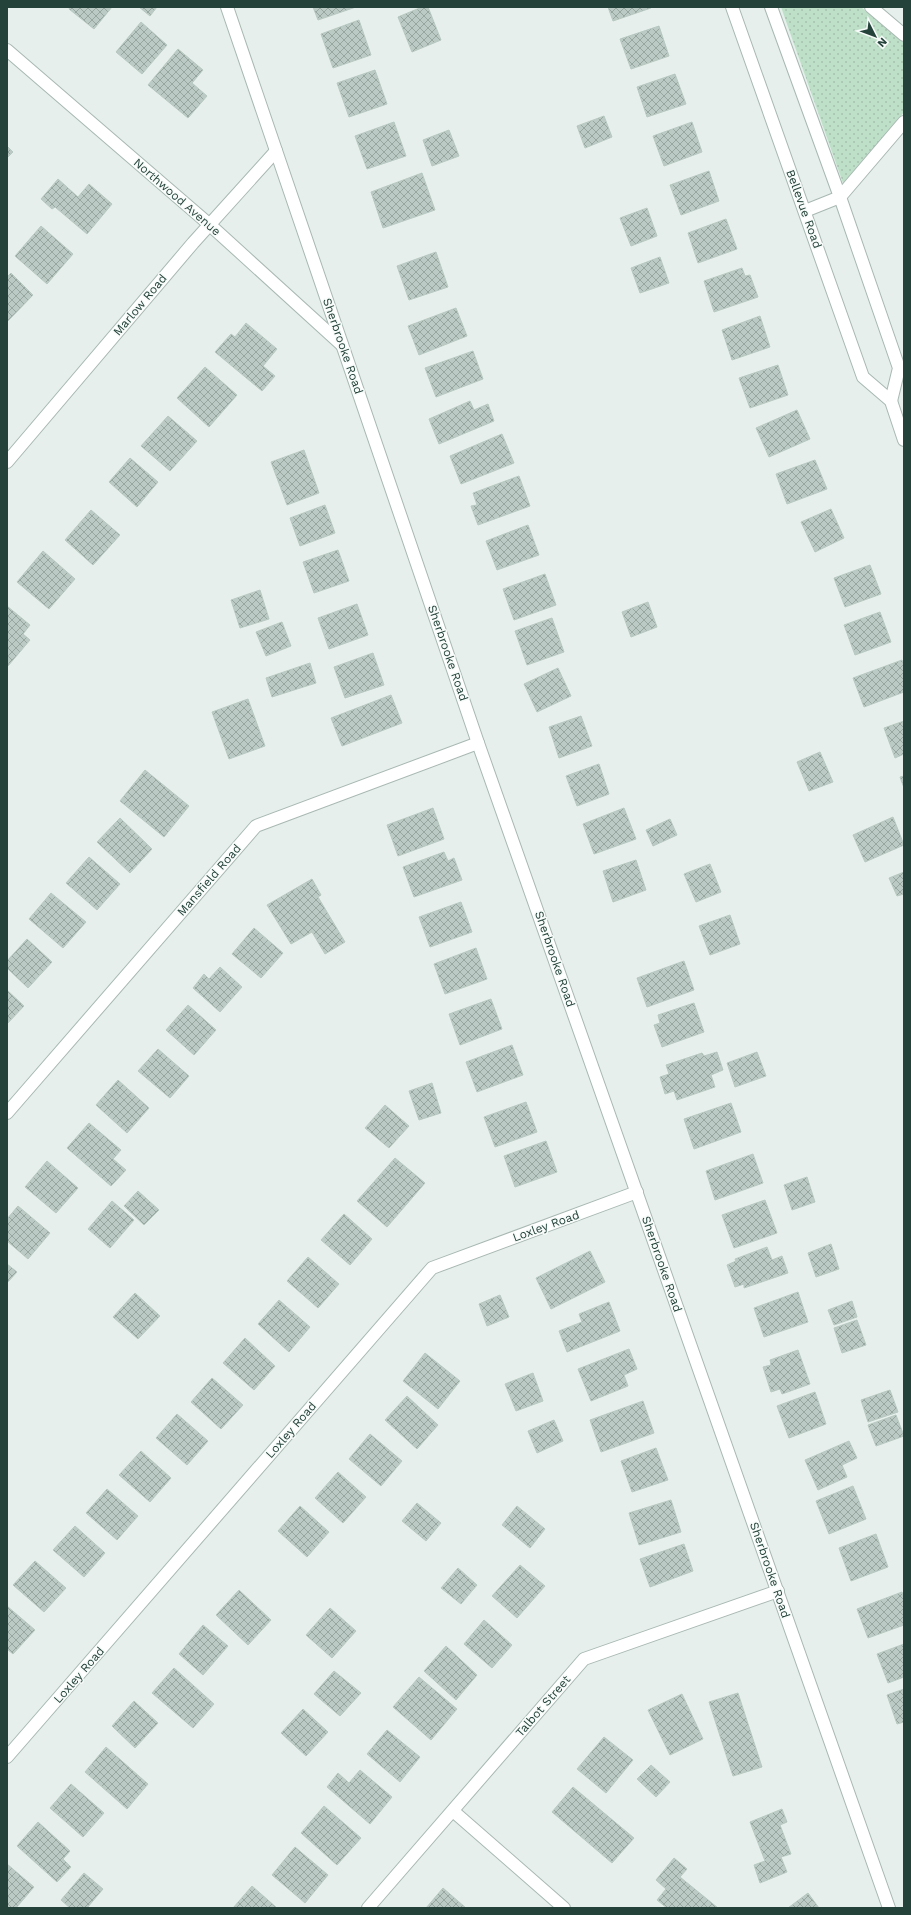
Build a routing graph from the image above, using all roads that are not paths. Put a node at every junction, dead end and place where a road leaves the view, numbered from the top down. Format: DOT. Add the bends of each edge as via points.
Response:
graph roads {
  1 [pos="227,7"];
  2 [pos="732,7"];
  3 [pos="771,7"];
  4 [pos="871,7"];
  5 [pos="904,35"];
  6 [pos="7,50"];
  7 [pos="904,122"];
  8 [pos="276,151"];
  9 [pos="840,197"];
  10 [pos="805,211"];
  11 [pos="210,225"];
  12 [pos="344,346"];
  13 [pos="891,401"];
  14 [pos="904,440"];
  15 [pos="7,462"];
  16 [pos="478,743"];
  17 [pos="7,1113"];
  18 [pos="637,1192"];
  19 [pos="778,1591"];
  20 [pos="7,1757"];
  21 [pos="453,1811"];
  22 [pos="368,1908"];
  23 [pos="564,1908"];
  24 [pos="889,1908"];
  1 -- 8 [label="street, Sherbrooke Road"];
  2 -- 10 [label="street, Bellevue Road"];
  3 -- 9 [label="street"];
  4 -- 5 [label="street"];
  6 -- 11 [label="street, Northwood Avenue"];
  7 -- 9 [label="street"];
  8 -- 11 [label="street, Marlow Road"];
  8 -- 12 [label="street, Sherbrooke Road"];
  9 -- 10 [label="street"];
  9 -- 13 [label="street" via="899,368"];
  10 -- 13 [label="street, Bellevue Road" via="863,376"];
  11 -- 12 [label="street, Northwood Avenue"];
  11 -- 15 [label="street, Marlow Road"];
  12 -- 16 [label="street, Sherbrooke Road"];
  13 -- 14 [label="street, Bellevue Road"];
  16 -- 17 [label="street, Mansfield Road" via="256,826"];
  16 -- 18 [label="street, Sherbrooke Road"];
  18 -- 19 [label="street, Sherbrooke Road"];
  18 -- 20 [label="street, Loxley Road" via="432,1268"];
  19 -- 21 [label="street, Talbot Street" via="584,1659"];
  19 -- 24 [label="street, Sherbrooke Road"];
  21 -- 22 [label="street, Talbot Street"];
  21 -- 23 [label="street"];
}
